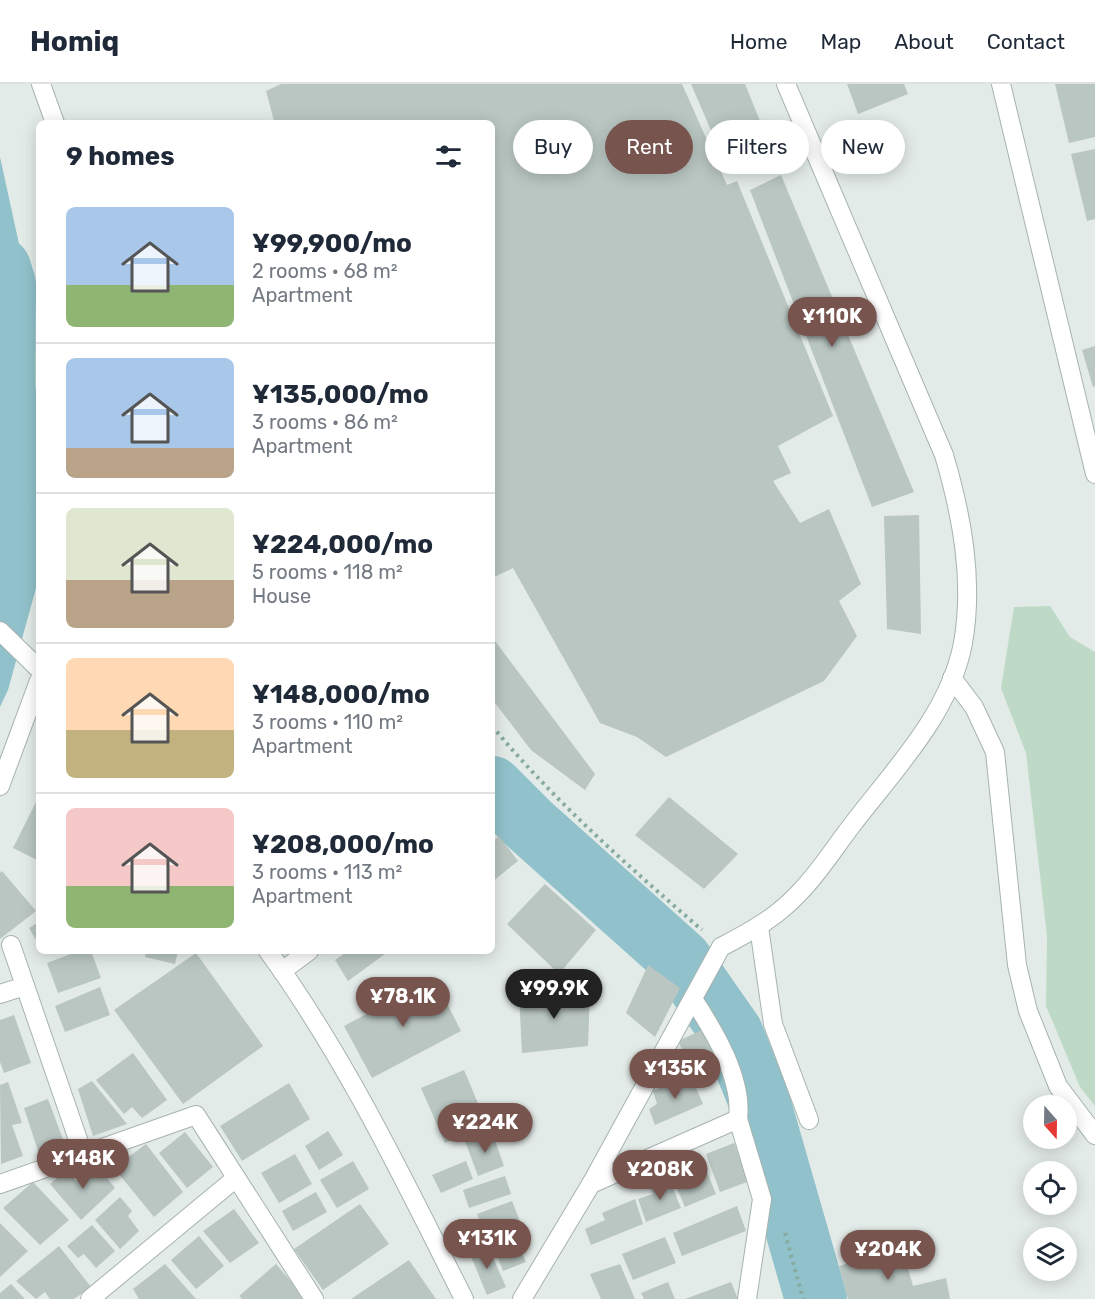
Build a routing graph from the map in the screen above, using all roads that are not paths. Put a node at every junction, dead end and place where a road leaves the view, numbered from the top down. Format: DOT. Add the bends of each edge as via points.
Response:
graph roads {
  1 [pos="40,84"];
  2 [pos="786,84"];
  3 [pos="1001,84"];
  4 [pos="54,120"];
  5 [pos="1095,474"];
  6 [pos="0,631"];
  7 [pos="36,670"];
  8 [pos="36,678"];
  9 [pos="952,678"];
  10 [pos="0,786"];
  11 [pos="759,927"];
  12 [pos="11,945"];
  13 [pos="270,954"];
  14 [pos="305,954"];
  15 [pos="282,971"];
  16 [pos="25,986"];
  17 [pos="0,994"];
  18 [pos="693,999"];
  19 [pos="738,1119"];
  20 [pos="809,1120"];
  21 [pos="1095,1135"];
  22 [pos="83,1154"];
  23 [pos="236,1178"];
  24 [pos="0,1184"];
  25 [pos="591,1184"];
  26 [pos="90,1299"];
  27 [pos="314,1299"];
  28 [pos="464,1299"];
  29 [pos="522,1299"];
  30 [pos="747,1299"];
  1 -- 4 [label="street"];
  2 -- 9 [label="street" via="944,455 958,503 965,547 966,604 963,644"];
  3 -- 5 [label="street"];
  6 -- 7 [label="street"];
  8 -- 10 [label="street"];
  9 -- 11 [label="street" via="928,726 800,893"];
  9 -- 21 [label="street" via="974,707 995,752 1017,964 1028,1011 1058,1086"];
  11 -- 18 [label="street" via="721,947"];
  11 -- 20 [label="street" via="773,1024"];
  12 -- 16 [label="street"];
  13 -- 15 [label="street"];
  14 -- 15 [label="street"];
  15 -- 28 [label="street" via="361,1095"];
  16 -- 17 [label="street"];
  16 -- 22 [label="street"];
  18 -- 19 [label="street" via="719,1037 740,1104"];
  18 -- 25 [label="street"];
  19 -- 25 [label="street"];
  19 -- 30 [label="street" via="762,1199"];
  22 -- 23 [label="street" via="196,1115"];
  22 -- 24 [label="street"];
  23 -- 26 [label="street"];
  23 -- 27 [label="street"];
  25 -- 29 [label="street"];
}
